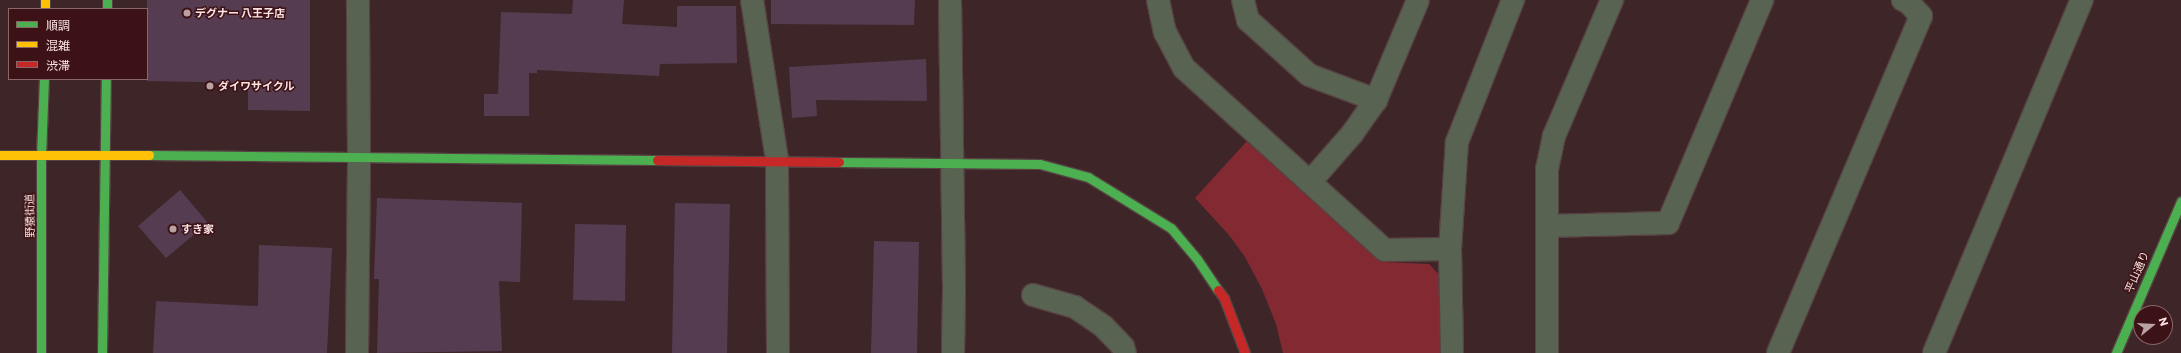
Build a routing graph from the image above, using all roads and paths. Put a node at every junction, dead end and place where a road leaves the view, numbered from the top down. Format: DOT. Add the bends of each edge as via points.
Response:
graph roads {
  1 [pos="358,0"];
  2 [pos="752,0"];
  3 [pos="950,0"];
  4 [pos="1158,0"];
  5 [pos="1242,0"];
  6 [pos="1418,0"];
  7 [pos="1513,0"];
  8 [pos="1612,0"];
  9 [pos="1762,0"];
  10 [pos="1903,0"];
  11 [pos="2082,0"];
  12 [pos="44,80"];
  13 [pos="106,80"];
  14 [pos="1376,100"];
  15 [pos="0,155"];
  16 [pos="41,156"];
  17 [pos="104,156"];
  18 [pos="359,158"];
  19 [pos="777,160"];
  20 [pos="952,162"];
  21 [pos="1310,182"];
  22 [pos="2181,201"];
  23 [pos="1547,226"];
  24 [pos="1450,249"];
  25 [pos="1033,295"];
  26 [pos="41,353"];
  27 [pos="102,353"];
  28 [pos="357,353"];
  29 [pos="778,353"];
  30 [pos="953,353"];
  31 [pos="1125,353"];
  32 [pos="1245,353"];
  33 [pos="1452,353"];
  34 [pos="1547,353"];
  35 [pos="1778,353"];
  36 [pos="1934,353"];
  37 [pos="2116,353"];
  1 -- 18 [label="street"];
  2 -- 19 [label="street"];
  3 -- 20 [label="street"];
  4 -- 21 [label="street" via="1165,32 1184,68"];
  5 -- 14 [label="street" via="1248,20 1309,75"];
  6 -- 14 [label="street"];
  7 -- 24 [label="street" via="1456,142"];
  8 -- 23 [label="street" via="1554,136 1547,169"];
  9 -- 23 [label="street" via="1668,223"];
  10 -- 35 [label="street" via="1910,3 1921,16"];
  11 -- 36 [label="street"];
  12 -- 16 [label="street, 野猿街道"];
  13 -- 17 [label="street"];
  14 -- 21 [label="street" via="1352,134"];
  15 -- 16 [label="street"];
  16 -- 17 [label="street"];
  16 -- 26 [label="street, 野猿街道"];
  17 -- 18 [label="street"];
  17 -- 27 [label="street"];
  18 -- 19 [label="street"];
  18 -- 28 [label="street"];
  19 -- 20 [label="street"];
  19 -- 29 [label="street"];
  20 -- 30 [label="street"];
  20 -- 32 [label="street" via="1040,164 1088,177 1171,228 1197,259 1224,298"];
  21 -- 24 [label="street" via="1385,250"];
  22 -- 37 [label="street, 平山通り"];
  23 -- 34 [label="street"];
  24 -- 33 [label="street"];
  25 -- 31 [label="street" via="1075,307 1103,326 1123,347"];
}
